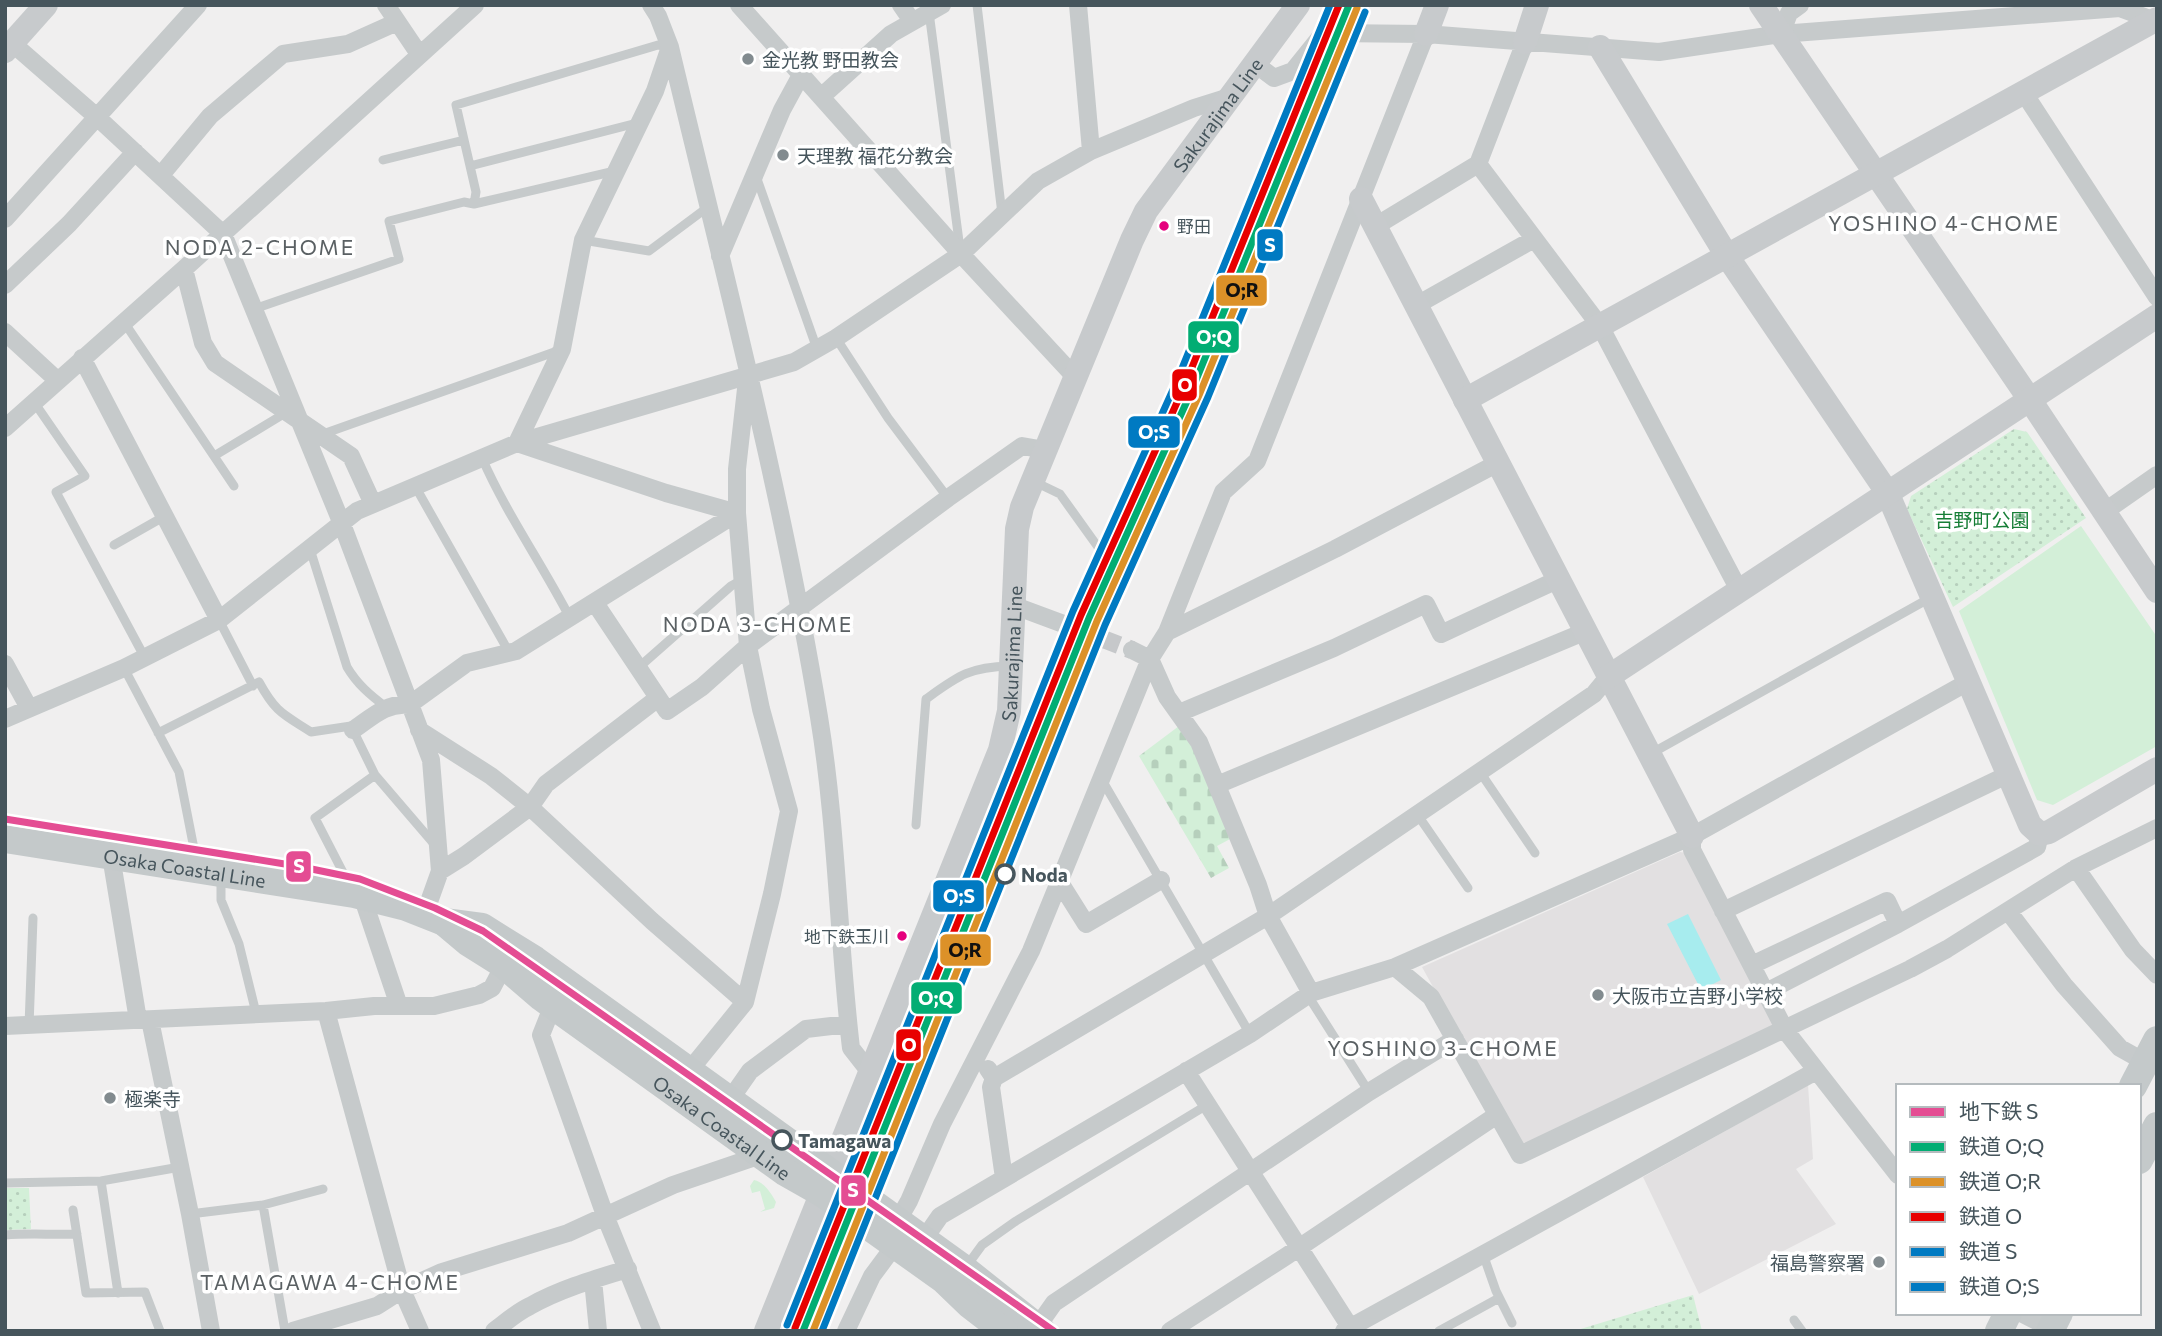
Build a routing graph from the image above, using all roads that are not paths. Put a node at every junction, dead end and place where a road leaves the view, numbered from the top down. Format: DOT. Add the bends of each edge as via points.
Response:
graph roads {
  1 [pos="46,5"];
  2 [pos="198,5"];
  3 [pos="386,5"];
  4 [pos="475,5"];
  5 [pos="651,5"];
  6 [pos="739,5"];
  7 [pos="901,5"];
  8 [pos="977,5"];
  9 [pos="1078,5"];
  10 [pos="1298,5"];
  11 [pos="1437,5"];
  12 [pos="1537,5"];
  13 [pos="1761,5"];
  14 [pos="1800,5"];
  15 [pos="935,8"];
  16 [pos="2156,20"];
  17 [pos="912,21"];
  18 [pos="397,22"];
  19 [pos="1426,34"];
  20 [pos="1781,34"];
  21 [pos="1525,42"];
  22 [pos="9,47"];
  23 [pos="670,47"];
  24 [pos="1600,47"];
  25 [pos="419,54"];
  26 [pos="1252,68"];
  27 [pos="801,75"];
  28 [pos="2024,93"];
  29 [pos="821,97"];
  30 [pos="1229,97"];
  31 [pos="97,118"];
  32 [pos="641,122"];
  33 [pos="464,140"];
  34 [pos="1091,151"];
  35 [pos="135,152"];
  36 [pos="383,160"];
  37 [pos="1478,164"];
  38 [pos="470,166"];
  39 [pos="618,171"];
  40 [pos="754,172"];
  41 [pos="1876,174"];
  42 [pos="161,175"];
  43 [pos="1361,199"];
  44 [pos="474,204"];
  45 [pos="708,207"];
  46 [pos="1002,214"];
  47 [pos="5,219"];
  48 [pos="1374,227"];
  49 [pos="223,234"];
  50 [pos="1534,239"];
  51 [pos="583,240"];
  52 [pos="961,254"];
  53 [pos="720,256"];
  54 [pos="1727,256"];
  55 [pos="184,269"];
  56 [pos="5,285"];
  57 [pos="2157,297"];
  58 [pos="1415,306"];
  59 [pos="254,309"];
  60 [pos="2157,316"];
  61 [pos="124,322"];
  62 [pos="1600,326"];
  63 [pos="5,332"];
  64 [pos="836,338"];
  65 [pos="562,349"];
  66 [pos="817,349"];
  67 [pos="82,358"];
  68 [pos="748,375"];
  69 [pos="1076,378"];
  70 [pos="57,380"];
  71 [pos="1465,400"];
  72 [pos="2030,400"];
  73 [pos="34,402"];
  74 [pos="292,414"];
  75 [pos="5,428"];
  76 [pos="323,434"];
  77 [pos="517,443"];
  78 [pos="1045,450"];
  79 [pos="214,456"];
  80 [pos="482,458"];
  81 [pos="1498,463"];
  82 [pos="2157,475"];
  83 [pos="1032,480"];
  84 [pos="234,486"];
  85 [pos="415,486"];
  86 [pos="1887,492"];
  87 [pos="948,498"];
  88 [pos="373,504"];
  89 [pos="2104,512"];
  90 [pos="737,513"];
  91 [pos="165,516"];
  92 [pos="342,524"];
  93 [pos="114,545"];
  94 [pos="1098,547"];
  95 [pos="310,549"];
  96 [pos="743,580"];
  97 [pos="1558,580"];
  98 [pos="1739,590"];
  99 [pos="2157,591"];
  100 [pos="1932,597"];
  101 [pos="595,603"];
  102 [pos="1015,606"];
  103 [pos="800,607"];
  104 [pos="570,618"];
  105 [pos="219,620"];
  106 [pos="1077,629"];
  107 [pos="1167,632"];
  108 [pos="1584,632"];
  109 [pos="748,646"];
  110 [pos="1132,650"];
  111 [pos="509,652"];
  112 [pos="145,658"];
  113 [pos="1150,659"];
  114 [pos="5,663"];
  115 [pos="1011,666"];
  116 [pos="124,668"];
  117 [pos="638,668"];
  118 [pos="1608,677"];
  119 [pos="1968,682"];
  120 [pos="253,686"];
  121 [pos="409,705"];
  122 [pos="662,705"];
  123 [pos="386,707"];
  124 [pos="29,708"];
  125 [pos="1179,713"];
  126 [pos="5,719"];
  127 [pos="353,730"];
  128 [pos="419,730"];
  129 [pos="158,733"];
  130 [pos="1648,754"];
  131 [pos="2157,769"];
  132 [pos="1479,772"];
  133 [pos="375,775"];
  134 [pos="2007,775"];
  135 [pos="1101,778"];
  136 [pos="1217,785"];
  137 [pos="530,807"];
  138 [pos="1417,814"];
  139 [pos="916,825"];
  140 [pos="2157,828"];
  141 [pos="2040,834"];
  142 [pos="1692,836"];
  143 [pos="5,839"];
  144 [pos="438,849"];
  145 [pos="1535,853"];
  146 [pos="111,856"];
  147 [pos="2077,869"];
  148 [pos="209,871"];
  149 [pos="440,871"];
  150 [pos="1161,880"];
  151 [pos="1059,881"];
  152 [pos="1468,888"];
  153 [pos="358,895"];
  154 [pos="1723,911"];
  155 [pos="2008,911"];
  156 [pos="1268,916"];
  157 [pos="434,917"];
  158 [pos="33,918"];
  159 [pos="1898,924"];
  160 [pos="1205,953"];
  161 [pos="504,965"];
  162 [pos="1752,965"];
  163 [pos="1395,967"];
  164 [pos="2157,975"];
  165 [pos="1766,992"];
  166 [pos="1311,993"];
  167 [pos="745,1002"];
  168 [pos="553,1005"];
  169 [pos="399,1006"];
  170 [pos="326,1011"];
  171 [pos="256,1013"];
  172 [pos="144,1020"];
  173 [pos="848,1024"];
  174 [pos="5,1026"];
  175 [pos="29,1026"];
  176 [pos="1785,1030"];
  177 [pos="1250,1034"];
  178 [pos="1455,1039"];
  179 [pos="979,1054"];
  180 [pos="2145,1063"];
  181 [pos="1186,1070"];
  182 [pos="1816,1070"];
  183 [pos="869,1071"];
  184 [pos="690,1072"];
  185 [pos="994,1078"];
  186 [pos="1369,1093"];
  187 [pos="729,1101"];
  188 [pos="1207,1105"];
  189 [pos="1497,1115"];
  190 [pos="2157,1126"];
  191 [pos="761,1155"];
  192 [pos="2141,1156"];
  193 [pos="180,1167"];
  194 [pos="1251,1172"];
  195 [pos="1896,1172"];
  196 [pos="1004,1178"];
  197 [pos="101,1181"];
  198 [pos="827,1182"];
  199 [pos="5,1184"];
  200 [pos="323,1189"];
  201 [pos="262,1205"];
  202 [pos="73,1210"];
  203 [pos="190,1214"];
  204 [pos="606,1218"];
  205 [pos="897,1233"];
  206 [pos="77,1234"];
  207 [pos="5,1235"];
  208 [pos="924,1239"];
  209 [pos="1299,1247"];
  210 [pos="1483,1254"];
  211 [pos="628,1269"];
  212 [pos="965,1269"];
  213 [pos="593,1280"];
  214 [pos="402,1290"];
  215 [pos="118,1293"];
  216 [pos="1499,1298"];
  217 [pos="2007,1315"];
  218 [pos="2026,1315"];
  219 [pos="1794,1320"];
  220 [pos="1512,1323"];
  221 [pos="2054,1326"];
  222 [pos="1039,1329"];
  223 [pos="1347,1329"];
  224 [pos="160,1331"];
  225 [pos="211,1331"];
  226 [pos="285,1331"];
  227 [pos="293,1331"];
  228 [pos="420,1331"];
  229 [pos="494,1331"];
  230 [pos="598,1331"];
  231 [pos="652,1331"];
  232 [pos="766,1331"];
  233 [pos="846,1331"];
  234 [pos="1004,1331"];
  235 [pos="1170,1331"];
  236 [pos="1439,1331"];
  237 [pos="1802,1331"];
  238 [pos="1999,1331"];
  1 -- 22 [label="street"];
  2 -- 31 [label="street"];
  3 -- 18 [label="street"];
  4 -- 25 [label="street"];
  5 -- 23 [label="street"];
  6 -- 27 [label="street"];
  7 -- 17 [label="street"];
  8 -- 46 [label="lane"];
  9 -- 34 [label="street"];
  10 -- 26 [label="street, Sakurajima Line"];
  11 -- 19 [label="street"];
  12 -- 21 [label="street"];
  13 -- 20 [label="street"];
  14 -- 20 [label="street" via="1789,13"];
  15 -- 17 [label="street"];
  15 -- 52 [label="lane"];
  16 -- 20 [label="street" via="2120,8"];
  16 -- 28 [label="street"];
  17 -- 29 [label="street"];
  18 -- 25 [label="street"];
  18 -- 42 [label="street" via="348,44 283,54 210,116"];
  19 -- 21 [label="street"];
  19 -- 26 [label="street" via="1322,35 1287,75 1274,78"];
  19 -- 43 [label="street"];
  20 -- 24 [label="street" via="1659,52"];
  20 -- 41 [label="street"];
  21 -- 24 [label="street"];
  21 -- 37 [label="street"];
  22 -- 31 [label="street"];
  23 -- 32 [label="street"];
  23 -- 33 [label="lane" via="658,45 456,104"];
  23 -- 45 [label="street"];
  24 -- 54 [label="street"];
  25 -- 49 [label="street"];
  26 -- 30 [label="street, Sakurajima Line"];
  27 -- 29 [label="street"];
  27 -- 40 [label="street"];
  28 -- 41 [label="street"];
  28 -- 57 [label="street"];
  29 -- 52 [label="street"];
  30 -- 34 [label="street"];
  30 -- 69 [label="street, Sakurajima Line" via="1146,211"];
  31 -- 35 [label="street"];
  31 -- 47 [label="street"];
  32 -- 38 [label="lane"];
  32 -- 39 [label="street"];
  33 -- 36 [label="lane"];
  33 -- 38 [label="lane"];
  34 -- 46 [label="street" via="1038,181"];
  35 -- 42 [label="street"];
  35 -- 56 [label="street"];
  37 -- 48 [label="street"];
  37 -- 50 [label="street"];
  38 -- 44 [label="lane"];
  39 -- 44 [label="lane"];
  39 -- 51 [label="street"];
  40 -- 53 [label="street"];
  40 -- 66 [label="lane"];
  41 -- 54 [label="street"];
  41 -- 72 [label="street"];
  42 -- 49 [label="street"];
  43 -- 48 [label="street"];
  43 -- 107 [label="street" via="1257,461 1223,492"];
  44 -- 59 [label="lane" via="464,202 389,221 399,259"];
  45 -- 51 [label="lane" via="649,251"];
  45 -- 53 [label="street"];
  46 -- 52 [label="street"];
  48 -- 58 [label="street"];
  49 -- 55 [label="street"];
  49 -- 59 [label="street"];
  50 -- 58 [label="street"];
  50 -- 62 [label="street"];
  51 -- 65 [label="street"];
  52 -- 64 [label="street"];
  52 -- 69 [label="street"];
  53 -- 68 [label="street"];
  54 -- 62 [label="street"];
  54 -- 86 [label="street"];
  55 -- 61 [label="street"];
  55 -- 74 [label="street" via="203,343 215,363"];
  58 -- 71 [label="street"];
  59 -- 74 [label="street"];
  60 -- 72 [label="street"];
  61 -- 67 [label="street"];
  61 -- 79 [label="lane"];
  62 -- 71 [label="street"];
  62 -- 98 [label="street"];
  63 -- 70 [label="street"];
  64 -- 66 [label="street"];
  64 -- 87 [label="lane"];
  65 -- 76 [label="lane"];
  65 -- 77 [label="street"];
  66 -- 68 [label="street" via="794,362"];
  67 -- 70 [label="street"];
  67 -- 91 [label="street"];
  68 -- 77 [label="street"];
  68 -- 90 [label="street"];
  68 -- 103 [label="street"];
  69 -- 78 [label="street, Sakurajima Line"];
  70 -- 73 [label="street"];
  71 -- 81 [label="street"];
  72 -- 86 [label="street"];
  72 -- 89 [label="street"];
  73 -- 75 [label="street"];
  73 -- 112 [label="lane" via="85,476 56,492"];
  74 -- 76 [label="street"];
  74 -- 79 [label="lane"];
  74 -- 92 [label="street"];
  76 -- 88 [label="street" via="351,456"];
  77 -- 80 [label="street"];
  77 -- 90 [label="street"];
  78 -- 83 [label="street, Sakurajima Line"];
  78 -- 87 [label="street" via="1022,446"];
  79 -- 84 [label="lane"];
  80 -- 85 [label="street"];
  80 -- 104 [label="lane"];
  81 -- 97 [label="street"];
  81 -- 107 [label="street"];
  82 -- 89 [label="street"];
  83 -- 94 [label="lane" via="1060,494"];
  83 -- 102 [label="street, Sakurajima Line" via="1017,529"];
  85 -- 88 [label="street"];
  85 -- 111 [label="lane"];
  86 -- 98 [label="street"];
  86 -- 100 [label="street"];
  87 -- 103 [label="street"];
  88 -- 92 [label="street"];
  89 -- 99 [label="street"];
  90 -- 96 [label="street"];
  90 -- 101 [label="street"];
  91 -- 93 [label="lane"];
  91 -- 105 [label="street"];
  92 -- 95 [label="street"];
  92 -- 121 [label="street"];
  95 -- 105 [label="street"];
  95 -- 123 [label="lane" via="347,667"];
  96 -- 109 [label="street"];
  96 -- 117 [label="lane"];
  97 -- 108 [label="street"];
  97 -- 125 [label="street" via="1441,634 1426,604"];
  98 -- 118 [label="street"];
  100 -- 119 [label="street"];
  100 -- 130 [label="lane"];
  101 -- 104 [label="street"];
  101 -- 117 [label="street"];
  102 -- 106 [label="street"];
  102 -- 115 [label="street, Sakurajima Line"];
  103 -- 109 [label="street"];
  103 -- 173 [label="street" via="827,779"];
  104 -- 111 [label="street"];
  105 -- 112 [label="street"];
  105 -- 120 [label="lane"];
  107 -- 113 [label="street"];
  108 -- 118 [label="street"];
  108 -- 136 [label="street"];
  109 -- 122 [label="street" via="702,687"];
  109 -- 167 [label="street" via="789,811"];
  110 -- 113 [label="street"];
  111 -- 121 [label="street" via="467,663"];
  112 -- 116 [label="street"];
  113 -- 125 [label="street"];
  113 -- 135 [label="street"];
  114 -- 124 [label="street"];
  115 -- 139 [label="lane" via="984,667 960,675 926,699"];
  115 -- 183 [label="street, Sakurajima Line" via="1009,711 1000,750"];
  116 -- 124 [label="street"];
  116 -- 129 [label="lane"];
  117 -- 122 [label="street"];
  118 -- 130 [label="street"];
  118 -- 132 [label="street" via="1594,694"];
  119 -- 134 [label="street"];
  119 -- 142 [label="street"];
  120 -- 127 [label="lane" via="260,682 279,712 311,732 351,726"];
  120 -- 129 [label="lane"];
  121 -- 123 [label="street"];
  121 -- 128 [label="street"];
  122 -- 137 [label="street" via="545,784"];
  123 -- 127 [label="street"];
  124 -- 126 [label="street"];
  125 -- 136 [label="street" via="1199,742"];
  127 -- 133 [label="lane"];
  128 -- 137 [label="street"];
  128 -- 144 [label="street" via="431,760"];
  129 -- 148 [label="lane" via="178,772"];
  130 -- 142 [label="street"];
  131 -- 141 [label="street"];
  132 -- 138 [label="street"];
  132 -- 145 [label="lane"];
  133 -- 144 [label="lane"];
  133 -- 153 [label="lane" via="315,818"];
  134 -- 141 [label="street" via="2030,825"];
  134 -- 154 [label="street"];
  135 -- 150 [label="lane"];
  135 -- 151 [label="street"];
  136 -- 156 [label="street"];
  137 -- 149 [label="street"];
  137 -- 167 [label="street"];
  138 -- 152 [label="lane"];
  138 -- 156 [label="street"];
  140 -- 147 [label="street"];
  141 -- 159 [label="street" via="2037,848"];
  142 -- 154 [label="street" via="1692,850"];
  142 -- 163 [label="street"];
  143 -- 146 [label="main road, Osaka Coastal Line"];
  144 -- 149 [label="street"];
  146 -- 148 [label="main road, Osaka Coastal Line"];
  146 -- 172 [label="street"];
  147 -- 155 [label="street"];
  147 -- 164 [label="street" via="2133,950"];
  148 -- 153 [label="main road, Osaka Coastal Line"];
  148 -- 171 [label="lane" via="239,944"];
  149 -- 157 [label="street"];
  150 -- 151 [label="street" via="1086,924"];
  150 -- 160 [label="lane"];
  151 -- 179 [label="street" via="1031,951"];
  153 -- 157 [label="main road, Osaka Coastal Line"];
  153 -- 169 [label="street"];
  154 -- 162 [label="street"];
  155 -- 176 [label="street" via="1910,969"];
  155 -- 180 [label="street" via="2120,1048"];
  156 -- 160 [label="street"];
  156 -- 166 [label="street"];
  157 -- 161 [label="main road, Osaka Coastal Line"];
  157 -- 184 [label="main road, Osaka Coastal Line" via="482,927"];
  158 -- 175 [label="lane"];
  159 -- 162 [label="street" via="1887,901"];
  159 -- 165 [label="street"];
  160 -- 177 [label="lane"];
  160 -- 185 [label="street"];
  161 -- 168 [label="main road, Osaka Coastal Line"];
  161 -- 169 [label="street" via="492,988 479,995 434,1006"];
  162 -- 165 [label="street"];
  163 -- 166 [label="street"];
  163 -- 178 [label="street" via="1431,997"];
  165 -- 176 [label="street"];
  166 -- 177 [label="street"];
  166 -- 186 [label="lane" via="1312,1002"];
  167 -- 184 [label="street"];
  168 -- 191 [label="main road, Osaka Coastal Line"];
  168 -- 204 [label="street" via="541,1035"];
  169 -- 170 [label="street"];
  170 -- 171 [label="street"];
  170 -- 214 [label="street"];
  171 -- 172 [label="street"];
  172 -- 175 [label="street"];
  172 -- 193 [label="street"];
  173 -- 183 [label="street" via="850,1048"];
  173 -- 187 [label="street" via="806,1028 750,1070"];
  174 -- 175 [label="street"];
  176 -- 182 [label="street"];
  176 -- 189 [label="street" via="1520,1156"];
  177 -- 181 [label="street"];
  178 -- 186 [label="street"];
  178 -- 189 [label="street"];
  179 -- 185 [label="street"];
  179 -- 205 [label="street" via="943,1124"];
  181 -- 188 [label="street"];
  181 -- 196 [label="street"];
  182 -- 195 [label="street"];
  182 -- 210 [label="street"];
  183 -- 198 [label="street, Sakurajima Line"];
  184 -- 187 [label="main road, Osaka Coastal Line"];
  185 -- 196 [label="street" via="991,1087"];
  186 -- 194 [label="street"];
  187 -- 198 [label="main road, Osaka Coastal Line"];
  188 -- 194 [label="street"];
  188 -- 212 [label="lane" via="1016,1221 982,1245"];
  189 -- 209 [label="street"];
  190 -- 192 [label="main road"];
  191 -- 198 [label="main road, Osaka Coastal Line" via="785,1172"];
  191 -- 204 [label="street" via="673,1185"];
  193 -- 197 [label="lane"];
  193 -- 203 [label="street"];
  194 -- 209 [label="street"];
  194 -- 222 [label="street" via="1054,1303"];
  196 -- 208 [label="street" via="940,1216"];
  197 -- 199 [label="lane"];
  197 -- 215 [label="lane"];
  198 -- 205 [label="main road, Osaka Coastal Line"];
  198 -- 232 [label="street, Sakurajima Line"];
  200 -- 201 [label="lane"];
  201 -- 203 [label="lane"];
  201 -- 226 [label="lane"];
  202 -- 206 [label="lane"];
  203 -- 225 [label="street"];
  204 -- 211 [label="street"];
  204 -- 214 [label="street" via="442,1272"];
  205 -- 208 [label="main road, Osaka Coastal Line"];
  205 -- 233 [label="street"];
  205 -- 234 [label="main road, Osaka Coastal Line" via="970,1305"];
  206 -- 207 [label="lane"];
  206 -- 215 [label="lane" via="86,1293"];
  208 -- 212 [label="main road, Osaka Coastal Line"];
  209 -- 223 [label="street"];
  209 -- 235 [label="street"];
  210 -- 216 [label="lane"];
  210 -- 223 [label="street"];
  211 -- 213 [label="street"];
  211 -- 231 [label="street"];
  212 -- 222 [label="main road, Osaka Coastal Line"];
  213 -- 229 [label="street" via="528,1307"];
  213 -- 230 [label="street"];
  214 -- 227 [label="street" via="377,1307"];
  214 -- 228 [label="street"];
  215 -- 224 [label="lane" via="145,1292"];
  216 -- 220 [label="lane"];
  216 -- 236 [label="lane"];
  217 -- 238 [label="main road"];
  218 -- 221 [label="street"];
  219 -- 237 [label="lane"];
}
